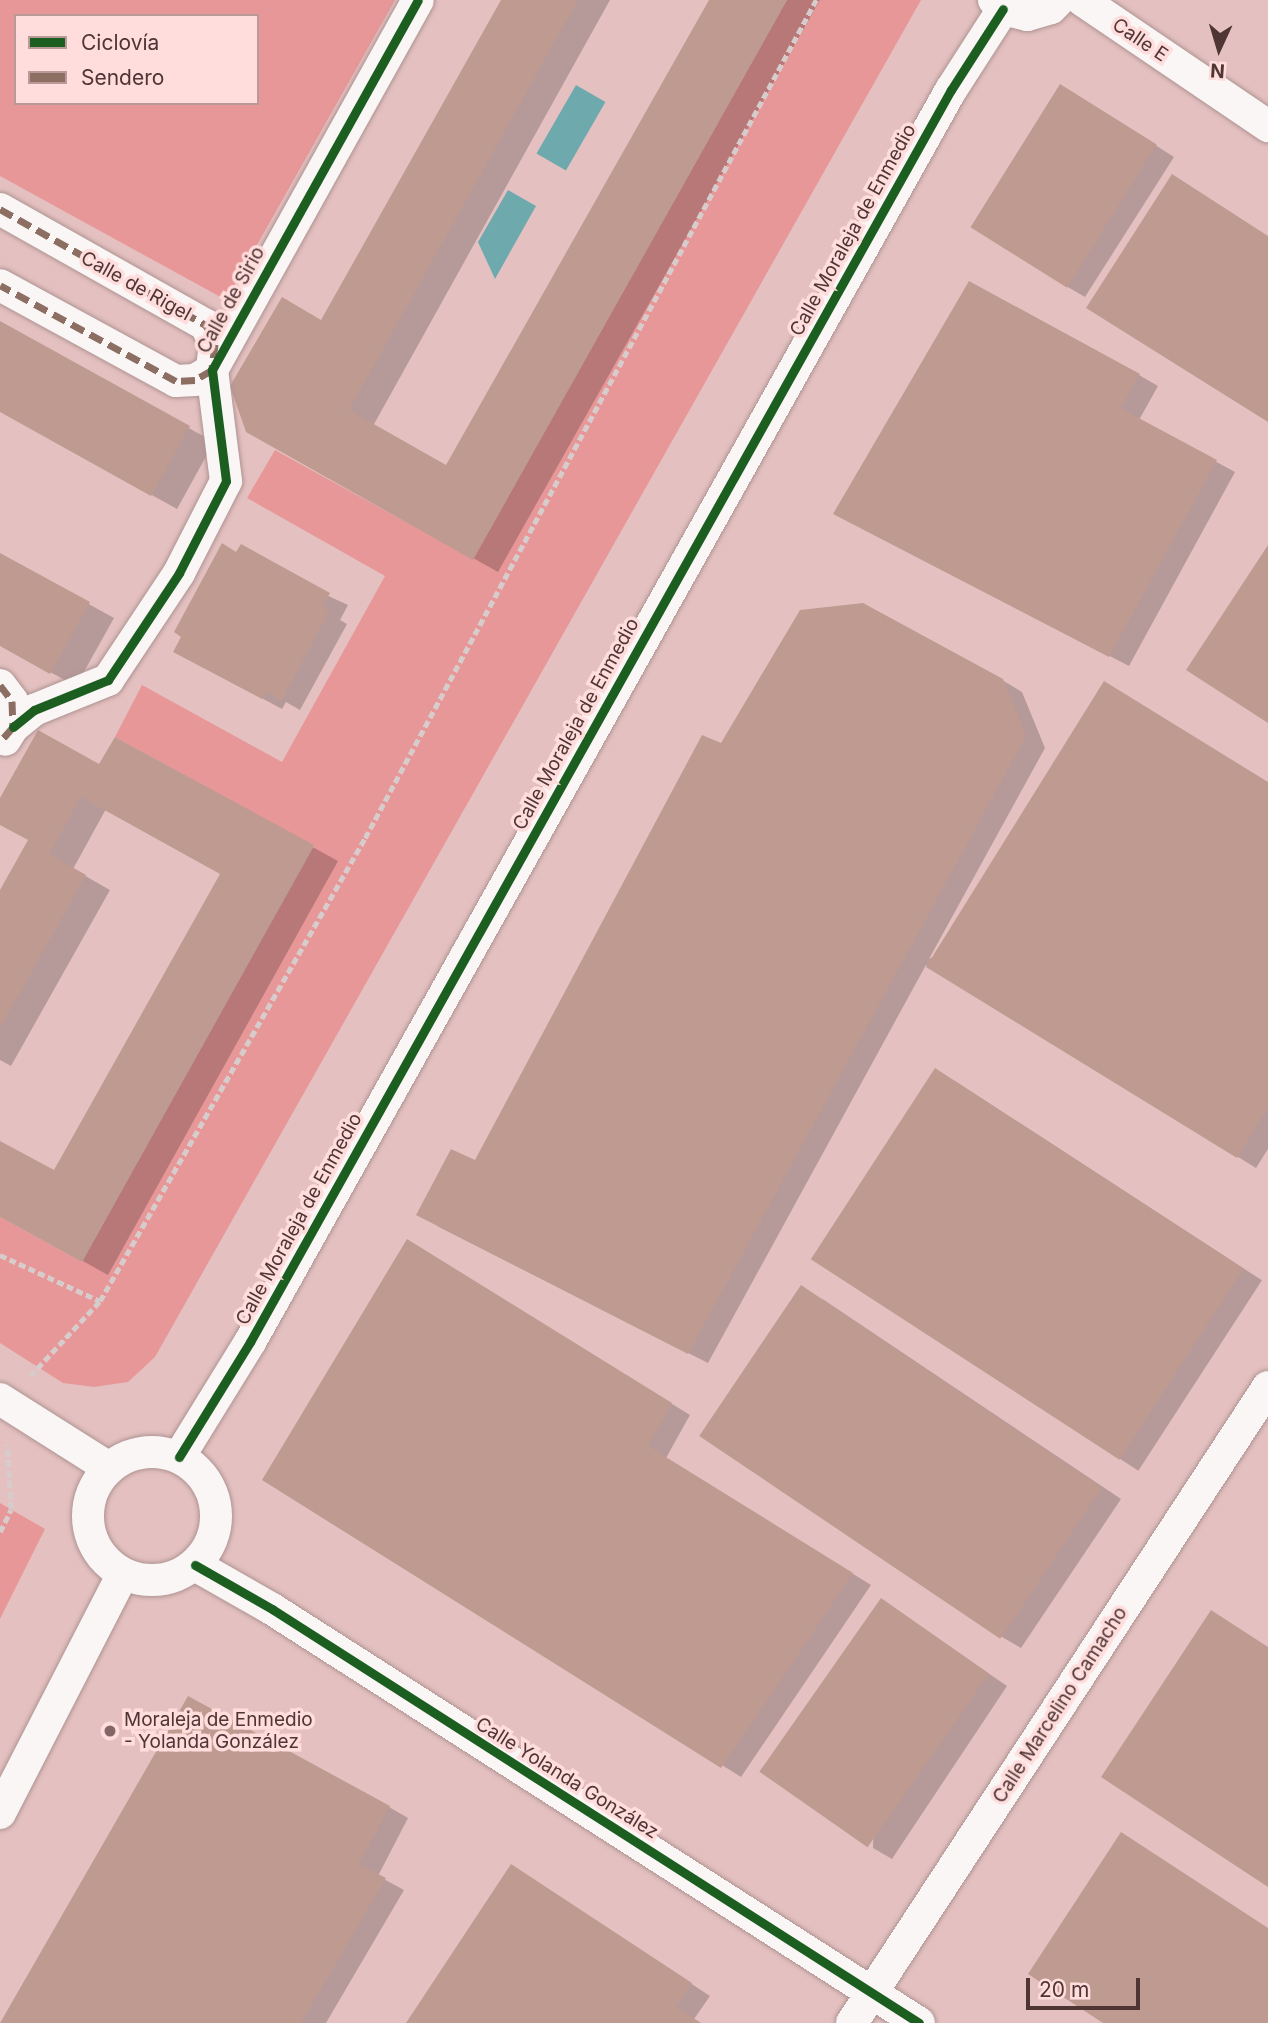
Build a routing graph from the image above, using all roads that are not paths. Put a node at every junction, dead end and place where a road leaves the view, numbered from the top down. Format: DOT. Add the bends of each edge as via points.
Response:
graph roads {
  1 [pos="418,0"];
  2 [pos="1059,0"];
  3 [pos="1082,0"];
  4 [pos="998,4"];
  5 [pos="1268,126"];
  6 [pos="0,209"];
  7 [pos="0,285"];
  8 [pos="212,370"];
  9 [pos="0,685"];
  10 [pos="4,740"];
  11 [pos="1268,1387"];
  12 [pos="2,1401"];
  13 [pos="179,1457"];
  14 [pos="109,1468"];
  15 [pos="195,1565"];
  16 [pos="123,1573"];
  17 [pos="0,1813"];
  18 [pos="872,1992"];
  19 [pos="852,2023"];
  20 [pos="919,2023"];
  1 -- 8 [label="street, Calle de Sirio"];
  2 -- 4 [label="street" via="1051,8 1027,15"];
  3 -- 5 [label="street, Calle E"];
  4 -- 13 [label="street, Calle Moraleja de Enmedio" via="257,1330"];
  6 -- 8 [label="street, Calle de Rigel" via="206,325 215,344"];
  7 -- 8 [label="street" via="176,381 195,380"];
  8 -- 10 [label="street, Calle de Sirio" via="226,481 178,573 108,680 34,710"];
  9 -- 10 [label="street" via="12,701"];
  11 -- 18 [label="street, Calle Marcelino Camacho"];
  12 -- 14 [label="street"];
  13 -- 14 [label="street" via="143,1452"];
  13 -- 15 [label="street" via="200,1473 213,1494 216,1519 210,1544"];
  14 -- 16 [label="street" via="94,1487 87,1512 90,1536 103,1558"];
  15 -- 16 [label="street" via="153,1581"];
  15 -- 18 [label="street, Calle Yolanda González"];
  16 -- 17 [label="street"];
  18 -- 19 [label="street, Calle Marcelino Camacho"];
  18 -- 20 [label="street, Calle Yolanda González"];
}
